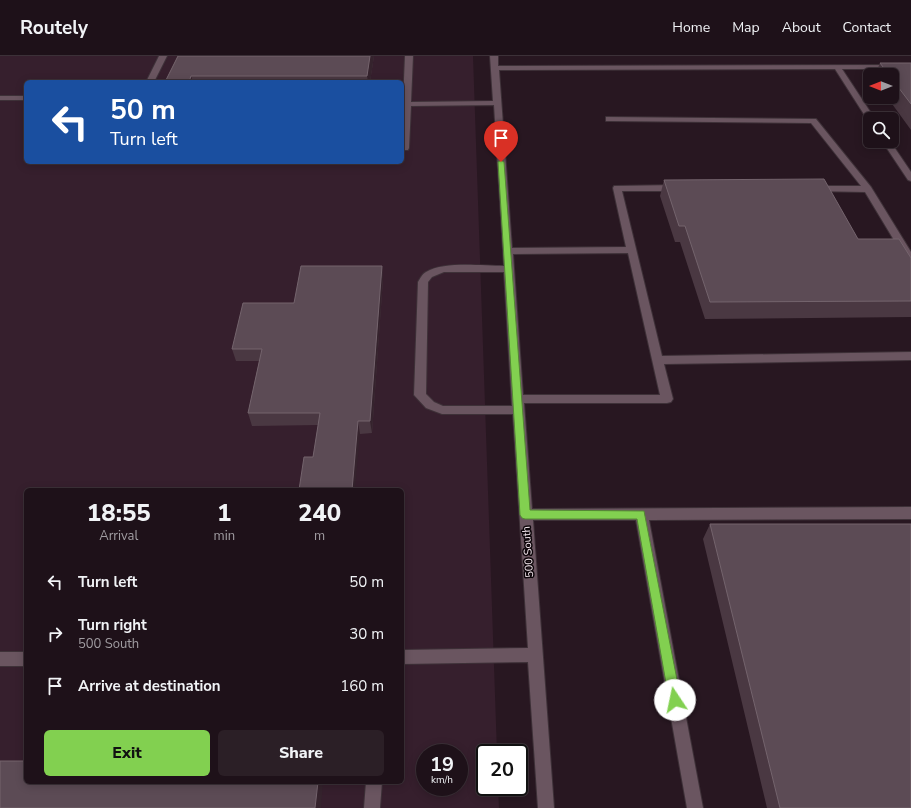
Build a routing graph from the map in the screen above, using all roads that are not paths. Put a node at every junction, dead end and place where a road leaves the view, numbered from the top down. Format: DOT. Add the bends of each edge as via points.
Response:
graph roads {
  1 [pos="163,56"];
  2 [pos="409,56"];
  3 [pos="494,62"];
  4 [pos="836,67"];
  5 [pos="911,67"];
  6 [pos="151,80"];
  7 [pos="0,98"];
  8 [pos="24,98"];
  9 [pos="497,103"];
  10 [pos="404,104"];
  11 [pos="867,112"];
  12 [pos="609,119"];
  13 [pos="405,148"];
  14 [pos="891,148"];
  15 [pos="911,178"];
  16 [pos="684,188"];
  17 [pos="804,189"];
  18 [pos="868,189"];
  19 [pos="631,250"];
  20 [pos="507,251"];
  21 [pos="911,260"];
  22 [pos="508,269"];
  23 [pos="911,356"];
  24 [pos="658,360"];
  25 [pos="518,405"];
  26 [pos="641,514"];
  27 [pos="911,514"];
  28 [pos="525,515"];
  29 [pos="535,655"];
  30 [pos="404,656"];
  31 [pos="0,659"];
  32 [pos="24,659"];
  33 [pos="374,784"];
  34 [pos="372,808"];
  35 [pos="546,808"];
  36 [pos="695,808"];
  1 -- 6 [label="street"];
  2 -- 10 [label="street"];
  3 -- 4 [label="street"];
  3 -- 9 [label="street, 500 South"];
  4 -- 5 [label="street"];
  4 -- 11 [label="street"];
  7 -- 8 [label="street"];
  9 -- 10 [label="street"];
  9 -- 20 [label="street, 500 South"];
  10 -- 13 [label="street"];
  12 -- 18 [label="street" via="813,121"];
  14 -- 15 [label="street"];
  16 -- 19 [label="street" via="617,188"];
  17 -- 18 [label="street"];
  18 -- 21 [label="street"];
  19 -- 20 [label="street"];
  19 -- 24 [label="street"];
  20 -- 22 [label="street, 500 South"];
  22 -- 25 [label="street, 500 South"];
  22 -- 25 [label="street" via="443,269 428,275 423,282 420,395 430,405 442,410"];
  23 -- 24 [label="street"];
  24 -- 25 [label="street" via="667,399"];
  25 -- 28 [label="street, 500 South"];
  26 -- 27 [label="street"];
  26 -- 28 [label="street"];
  26 -- 36 [label="street"];
  28 -- 29 [label="street, 500 South"];
  29 -- 30 [label="street"];
  29 -- 35 [label="street, 500 South"];
  31 -- 32 [label="street"];
  33 -- 34 [label="street"];
}
